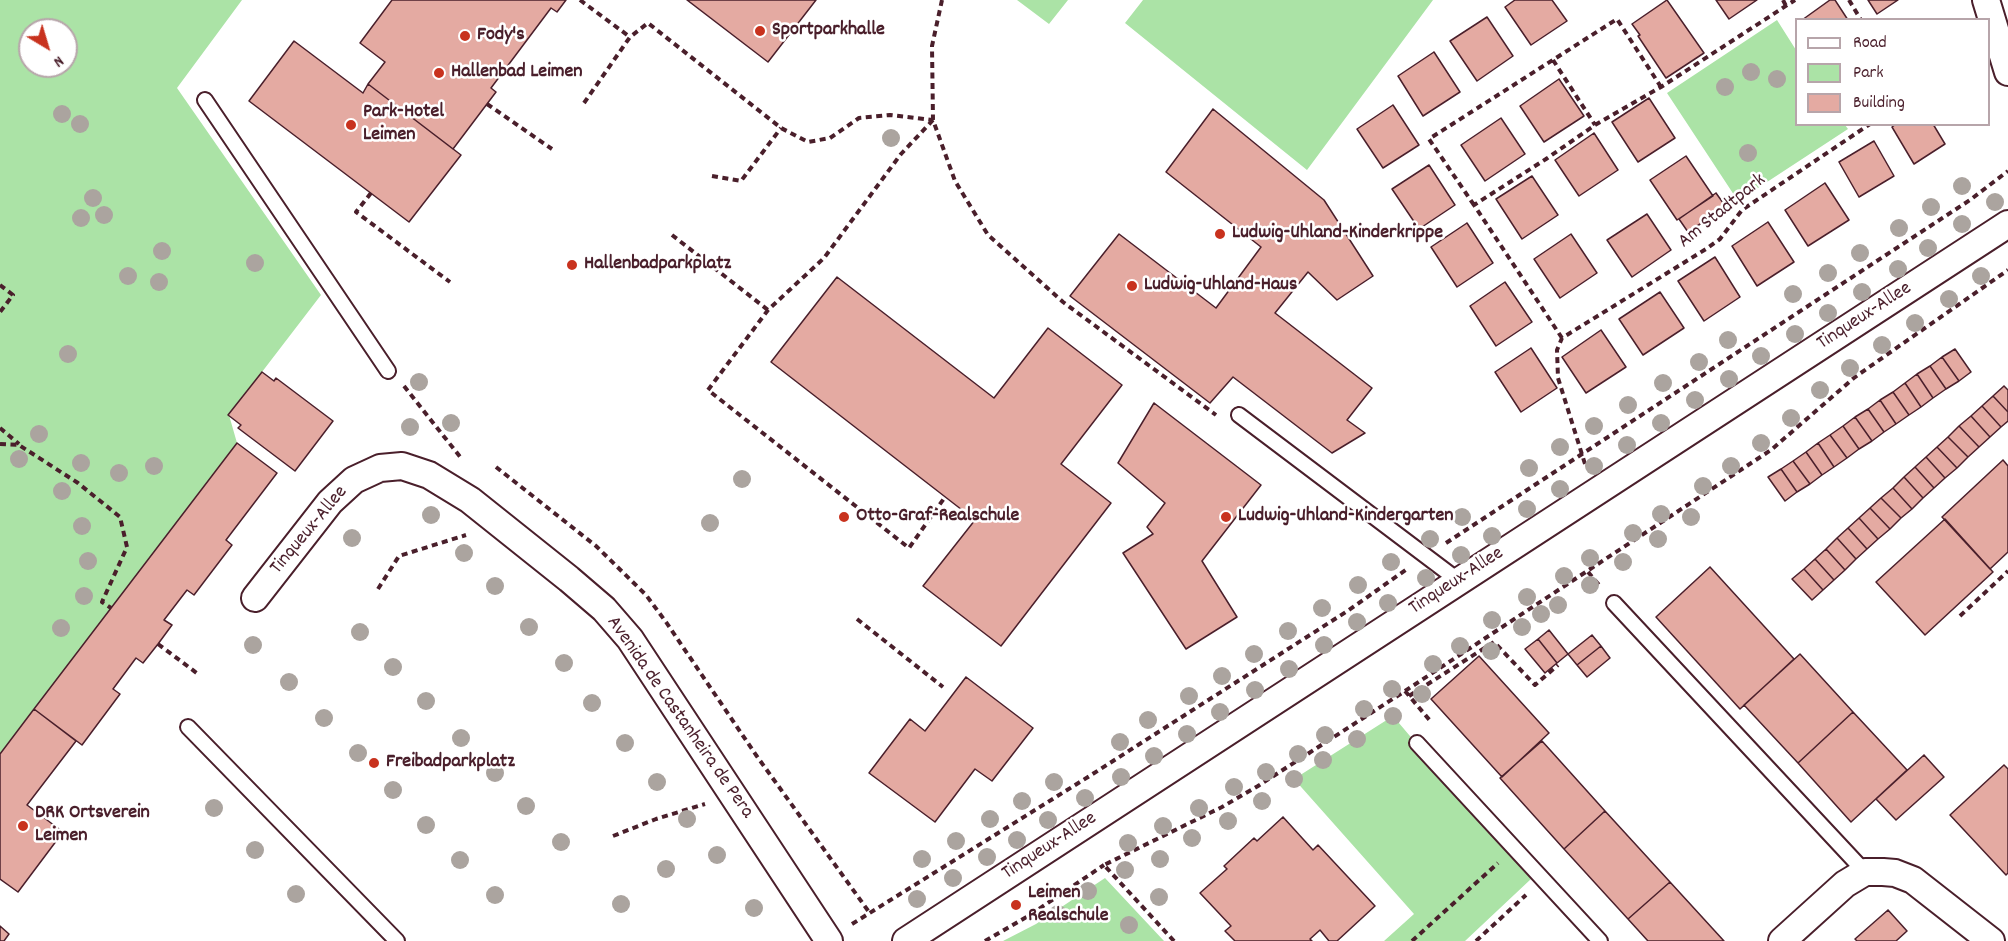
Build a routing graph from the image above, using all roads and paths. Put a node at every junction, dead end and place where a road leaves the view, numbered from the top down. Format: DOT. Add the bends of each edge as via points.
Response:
graph roads {
  1 [pos="580,0"];
  2 [pos="942,0"];
  3 [pos="1783,0"];
  4 [pos="1795,0"];
  5 [pos="1849,0"];
  6 [pos="1986,0"];
  7 [pos="1786,6"];
  8 [pos="1860,18"];
  9 [pos="630,37"];
  10 [pos="1553,60"];
  11 [pos="2008,72"];
  12 [pos="1661,87"];
  13 [pos="206,100"];
  14 [pos="584,103"];
  15 [pos="487,104"];
  16 [pos="933,120"];
  17 [pos="1595,125"];
  18 [pos="1867,126"];
  19 [pos="781,128"];
  20 [pos="552,149"];
  21 [pos="712,176"];
  22 [pos="371,193"];
  23 [pos="1474,205"];
  24 [pos="2008,224"];
  25 [pos="672,235"];
  26 [pos="2008,270"];
  27 [pos="450,282"];
  28 [pos="0,285"];
  29 [pos="768,310"];
  30 [pos="0,312"];
  31 [pos="1562,338"];
  32 [pos="388,371"];
  33 [pos="404,386"];
  34 [pos="1239,415"];
  35 [pos="0,428"];
  36 [pos="0,444"];
  37 [pos="19,445"];
  38 [pos="468,466"];
  39 [pos="496,466"];
  40 [pos="1595,493"];
  41 [pos="945,497"];
  42 [pos="470,500"];
  43 [pos="501,524"];
  44 [pos="2008,571"];
  45 [pos="1459,581"];
  46 [pos="378,589"];
  47 [pos="255,598"];
  48 [pos="1614,603"];
  49 [pos="111,608"];
  50 [pos="1960,616"];
  51 [pos="857,619"];
  52 [pos="158,644"];
  53 [pos="1558,665"];
  54 [pos="198,674"];
  55 [pos="943,687"];
  56 [pos="1405,691"];
  57 [pos="1409,696"];
  58 [pos="188,727"];
  59 [pos="1417,743"];
  60 [pos="734,794"];
  61 [pos="613,836"];
  62 [pos="1514,848"];
  63 [pos="1104,865"];
  64 [pos="1865,872"];
  65 [pos="1543,879"];
  66 [pos="869,912"];
  67 [pos="397,941"];
  68 [pos="829,941"];
  69 [pos="906,941"];
  70 [pos="985,941"];
  71 [pos="1174,941"];
  72 [pos="1412,941"];
  73 [pos="1476,941"];
  74 [pos="1600,941"];
  75 [pos="1782,941"];
  76 [pos="1992,941"];
  1 -- 9 [label="path"];
  2 -- 16 [label="path" via="932,46"];
  3 -- 7 [label="path"];
  4 -- 7 [label="path"];
  5 -- 8 [label="path"];
  6 -- 11 [label="street"];
  7 -- 12 [label="path"];
  9 -- 14 [label="path"];
  9 -- 19 [label="path" via="648,23"];
  10 -- 12 [label="path" via="1617,19"];
  10 -- 17 [label="path"];
  10 -- 23 [label="path" via="1429,139"];
  12 -- 17 [label="path"];
  13 -- 32 [label="lane"];
  15 -- 20 [label="path"];
  16 -- 19 [label="path" via="890,115 859,118 830,138 808,142"];
  16 -- 29 [label="path" via="902,154 824,258"];
  16 -- 34 [label="path" via="955,182 988,235 1063,302 1230,425"];
  17 -- 23 [label="path"];
  18 -- 31 [label="path, Am Stadtpark" via="1742,210 1720,239 1706,249"];
  19 -- 21 [label="path" via="741,181"];
  22 -- 27 [label="path" via="356,212"];
  23 -- 31 [label="path"];
  24 -- 40 [label="street, Tinqueux-Allee"];
  25 -- 29 [label="path"];
  26 -- 56 [label="path" via="1854,376 1771,450"];
  28 -- 30 [label="path" via="13,295"];
  29 -- 41 [label="path" via="708,390 909,548"];
  31 -- 40 [label="path" via="1557,350 1558,378"];
  33 -- 38 [label="path"];
  34 -- 45 [label="lane"];
  35 -- 37 [label="path"];
  36 -- 37 [label="path"];
  37 -- 49 [label="path" via="78,483 120,517 127,547 102,602"];
  39 -- 66 [label="path" via="596,546 646,595"];
  40 -- 45 [label="street, Tinqueux-Allee"];
  42 -- 43 [label="street, Avenida de Castanheira de Pera"];
  42 -- 47 [label="street, Tinqueux-Allee" via="429,475 402,466 380,468 354,480 336,495"];
  43 -- 46 [label="path" via="399,556"];
  43 -- 60 [label="street, Avenida de Castanheira de Pera" via="603,609 630,639"];
  44 -- 50 [label="path"];
  45 -- 69 [label="street, Tinqueux-Allee"];
  48 -- 64 [label="lane"];
  51 -- 55 [label="path"];
  52 -- 54 [label="path"];
  53 -- 57 [label="path" via="1535,685 1494,642"];
  56 -- 57 [label="path"];
  56 -- 63 [label="path" via="1222,807"];
  57 -- 59 [label="path" via="1437,729"];
  58 -- 67 [label="lane"];
  59 -- 62 [label="lane"];
  60 -- 61 [label="path"];
  60 -- 68 [label="street, Avenida de Castanheira de Pera"];
  62 -- 65 [label="lane"];
  62 -- 72 [label="path"];
  63 -- 70 [label="path"];
  63 -- 71 [label="path"];
  64 -- 75 [label="street" via="1838,890"];
  64 -- 76 [label="street" via="1890,872 1913,880"];
  65 -- 73 [label="path"];
  65 -- 74 [label="lane"];
}
